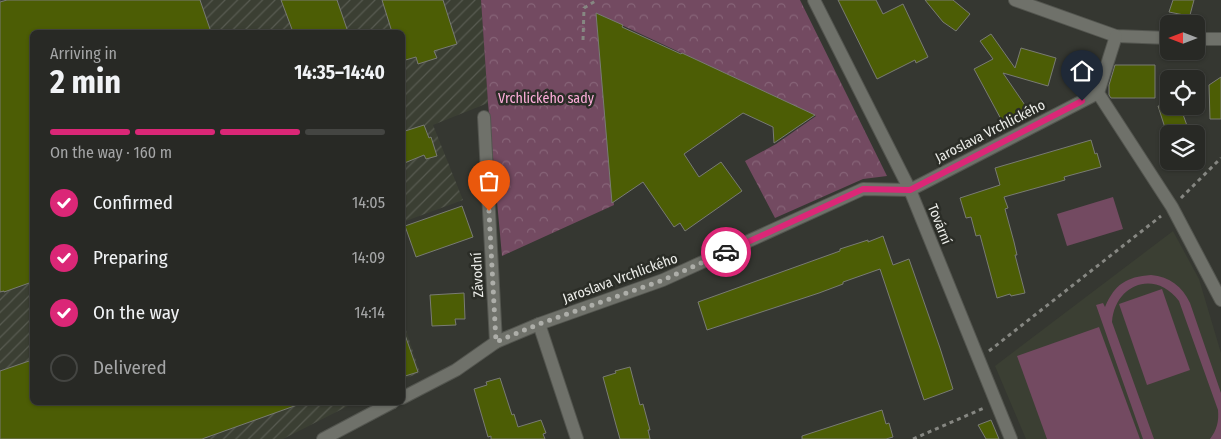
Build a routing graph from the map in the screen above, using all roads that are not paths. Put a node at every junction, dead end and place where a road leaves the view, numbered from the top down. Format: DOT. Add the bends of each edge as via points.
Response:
graph roads {
  1 [pos="814,0"];
  2 [pos="1015,0"];
  3 [pos="1116,36"];
  4 [pos="1160,38"];
  5 [pos="1205,39"];
  6 [pos="1221,39"];
  7 [pos="1098,93"];
  8 [pos="484,117"];
  9 [pos="910,190"];
  10 [pos="1221,300"];
  11 [pos="539,324"];
  12 [pos="496,342"];
  13 [pos="405,396"];
  14 [pos="388,405"];
  15 [pos="323,439"];
  16 [pos="578,439"];
  17 [pos="1011,439"];
  1 -- 9 [label="street, Tovární"];
  2 -- 3 [label="street"];
  3 -- 4 [label="street"];
  3 -- 7 [label="street"];
  5 -- 6 [label="street"];
  7 -- 9 [label="street, Jaroslava Vrchlického"];
  7 -- 10 [label="street" via="1172,207"];
  8 -- 12 [label="street, Závodní"];
  9 -- 11 [label="street, Jaroslava Vrchlického" via="863,189 663,280"];
  9 -- 17 [label="street, Tovární"];
  11 -- 12 [label="street, Jaroslava Vrchlického"];
  11 -- 16 [label="street"];
  12 -- 13 [label="street, Jaroslava Vrchlického" via="456,370"];
  14 -- 15 [label="street"];
}
